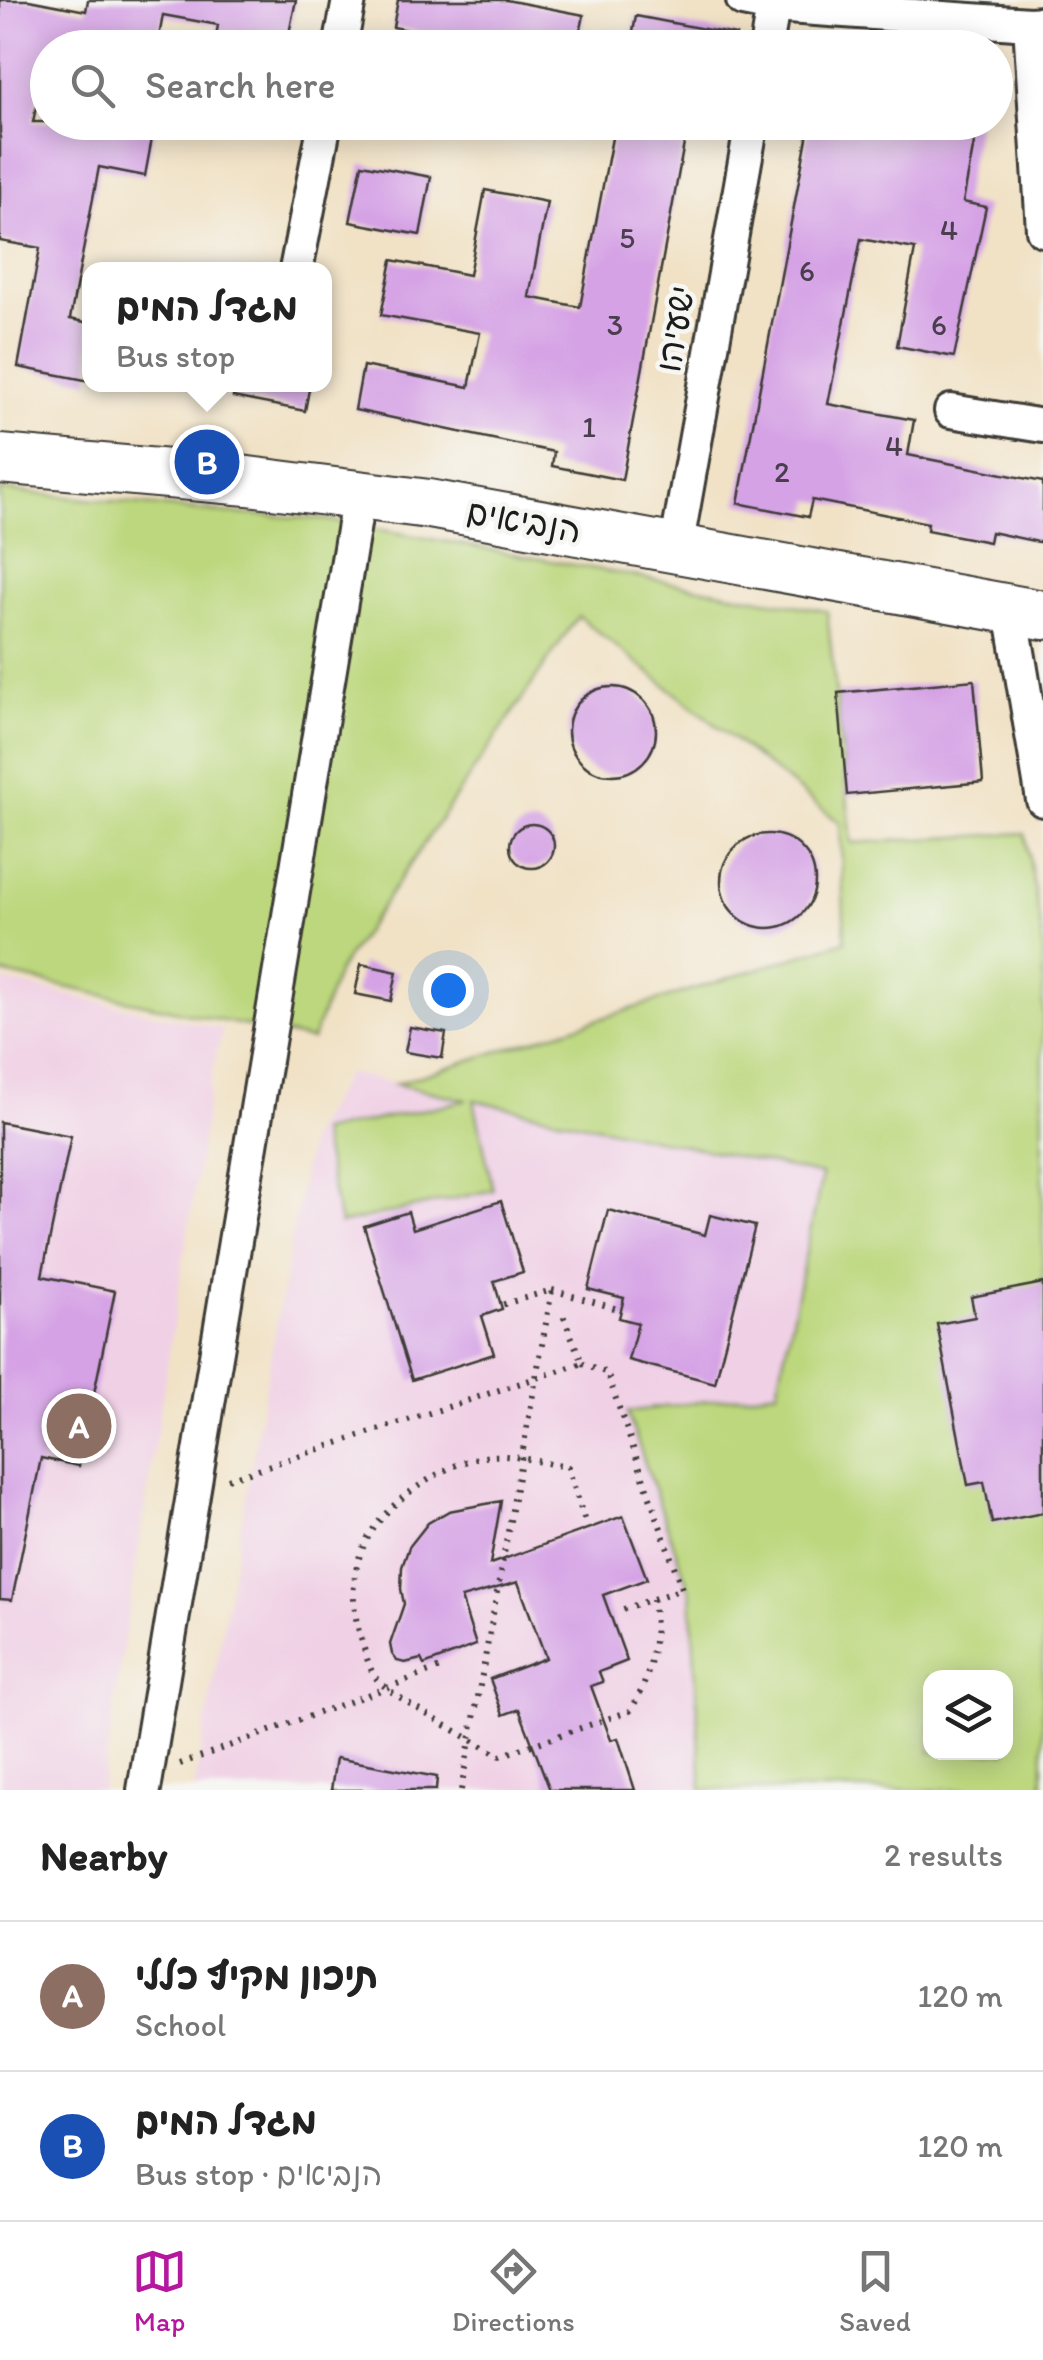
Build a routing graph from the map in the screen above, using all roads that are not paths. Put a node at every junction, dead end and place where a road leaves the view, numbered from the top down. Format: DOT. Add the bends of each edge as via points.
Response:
graph roads {
  1 [pos="350,0"];
  2 [pos="763,2"];
  3 [pos="1037,24"];
  4 [pos="344,30"];
  5 [pos="765,30"];
  6 [pos="321,140"];
  7 [pos="749,140"];
  8 [pos="1043,230"];
  9 [pos="298,262"];
  10 [pos="951,410"];
  11 [pos="1043,426"];
  12 [pos="0,459"];
  13 [pos="359,494"];
  14 [pos="676,549"];
  15 [pos="1027,612"];
  16 [pos="1043,800"];
  17 [pos="145,1784"];
  1 -- 4 [label="street"];
  2 -- 3 [label="street"];
  2 -- 5 [label="street"];
  3 -- 8 [label="street"];
  6 -- 9 [label="street"];
  7 -- 14 [label="street, ישעיהו"];
  10 -- 11 [label="street"];
  12 -- 13 [label="street, הנביאים"];
  13 -- 14 [label="street, הנביאים"];
  13 -- 17 [label="street"];
  14 -- 15 [label="street, הנביאים"];
  15 -- 16 [label="street"];
}
